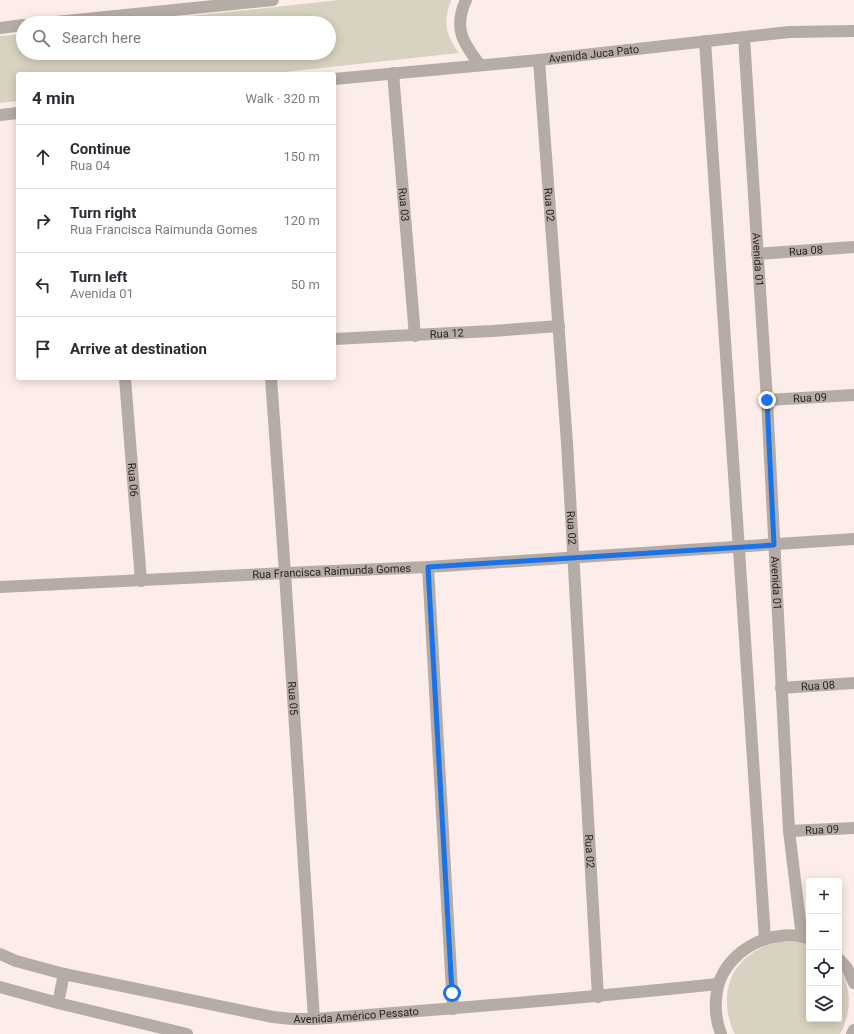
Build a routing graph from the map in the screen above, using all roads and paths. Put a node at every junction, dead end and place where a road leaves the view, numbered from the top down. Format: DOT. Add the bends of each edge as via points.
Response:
graph roads {
  1 [pos="273,0"];
  2 [pos="466,0"];
  3 [pos="215,3"];
  4 [pos="105,16"];
  5 [pos="16,26"];
  6 [pos="0,28"];
  7 [pos="854,31"];
  8 [pos="744,37"];
  9 [pos="705,41"];
  10 [pos="539,60"];
  11 [pos="480,65"];
  12 [pos="393,73"];
  13 [pos="336,79"];
  14 [pos="16,113"];
  15 [pos="0,115"];
  16 [pos="854,247"];
  17 [pos="757,254"];
  18 [pos="559,326"];
  19 [pos="415,336"];
  20 [pos="336,339"];
  21 [pos="125,380"];
  22 [pos="271,380"];
  23 [pos="854,395"];
  24 [pos="767,400"];
  25 [pos="854,539"];
  26 [pos="774,545"];
  27 [pos="740,547"];
  28 [pos="573,557"];
  29 [pos="428,567"];
  30 [pos="285,573"];
  31 [pos="141,581"];
  32 [pos="0,587"];
  33 [pos="854,683"];
  34 [pos="781,688"];
  35 [pos="854,828"];
  36 [pos="789,831"];
  37 [pos="806,938"];
  38 [pos="765,939"];
  39 [pos="0,954"];
  40 [pos="842,962"];
  41 [pos="64,974"];
  42 [pos="854,983"];
  43 [pos="718,984"];
  44 [pos="0,987"];
  45 [pos="598,997"];
  46 [pos="58,1003"];
  47 [pos="453,1009"];
  48 [pos="314,1019"];
  49 [pos="854,1030"];
  50 [pos="187,1034"];
  51 [pos="721,1034"];
  52 [pos="852,1034"];
  1 -- 3 [label="street"];
  2 -- 11 [label="street" via="459,23 461,35"];
  3 -- 4 [label="street"];
  5 -- 6 [label="street"];
  7 -- 8 [label="street, Avenida Juca Pato" via="789,32"];
  8 -- 9 [label="street, Avenida Juca Pato"];
  8 -- 17 [label="street, Avenida 01"];
  9 -- 10 [label="street, Avenida Juca Pato"];
  9 -- 27 [label="street"];
  10 -- 11 [label="street, Avenida Juca Pato"];
  10 -- 18 [label="street, Rua 02"];
  11 -- 12 [label="street, Avenida Juca Pato"];
  12 -- 13 [label="street, Avenida Juca Pato"];
  12 -- 19 [label="street, Rua 03"];
  14 -- 15 [label="street"];
  16 -- 17 [label="street, Rua 08"];
  17 -- 24 [label="street, Avenida 01"];
  18 -- 19 [label="street, Rua 12"];
  18 -- 28 [label="street, Rua 02"];
  19 -- 20 [label="street, Rua 12"];
  21 -- 31 [label="street, Rua 06"];
  22 -- 30 [label="street, Rua 05"];
  23 -- 24 [label="street, Rua 09"];
  24 -- 26 [label="street, Avenida 01"];
  25 -- 26 [label="street, Rua Francisca Raimunda Gomes"];
  26 -- 27 [label="street, Rua Francisca Raimunda Gomes"];
  26 -- 34 [label="street, Avenida 01"];
  27 -- 28 [label="street, Rua Francisca Raimunda Gomes"];
  27 -- 38 [label="street"];
  28 -- 29 [label="street, Rua Francisca Raimunda Gomes"];
  28 -- 45 [label="street, Rua 02"];
  29 -- 30 [label="street, Rua Francisca Raimunda Gomes"];
  29 -- 47 [label="street"];
  30 -- 31 [label="street, Rua Francisca Raimunda Gomes"];
  30 -- 48 [label="street, Rua 05"];
  31 -- 32 [label="street, Rua Francisca Raimunda Gomes"];
  33 -- 34 [label="street, Rua 08"];
  34 -- 36 [label="street, Avenida 01"];
  35 -- 36 [label="street, Rua 09"];
  36 -- 37 [label="street, Avenida 01"];
  37 -- 38 [label="street" via="783,935"];
  38 -- 43 [label="street" via="745,949 729,964"];
  39 -- 41 [label="street, Avenida Américo Pessato"];
  40 -- 42 [label="street"];
  41 -- 46 [label="street"];
  41 -- 48 [label="street, Avenida Américo Pessato" via="274,1017"];
  43 -- 45 [label="street, Avenida Américo Pessato"];
  43 -- 51 [label="street" via="716,1019"];
  44 -- 46 [label="street"];
  45 -- 47 [label="street, Avenida Américo Pessato"];
  46 -- 50 [label="street"];
  47 -- 48 [label="street, Avenida Américo Pessato"];
  49 -- 52 [label="street"];
}
